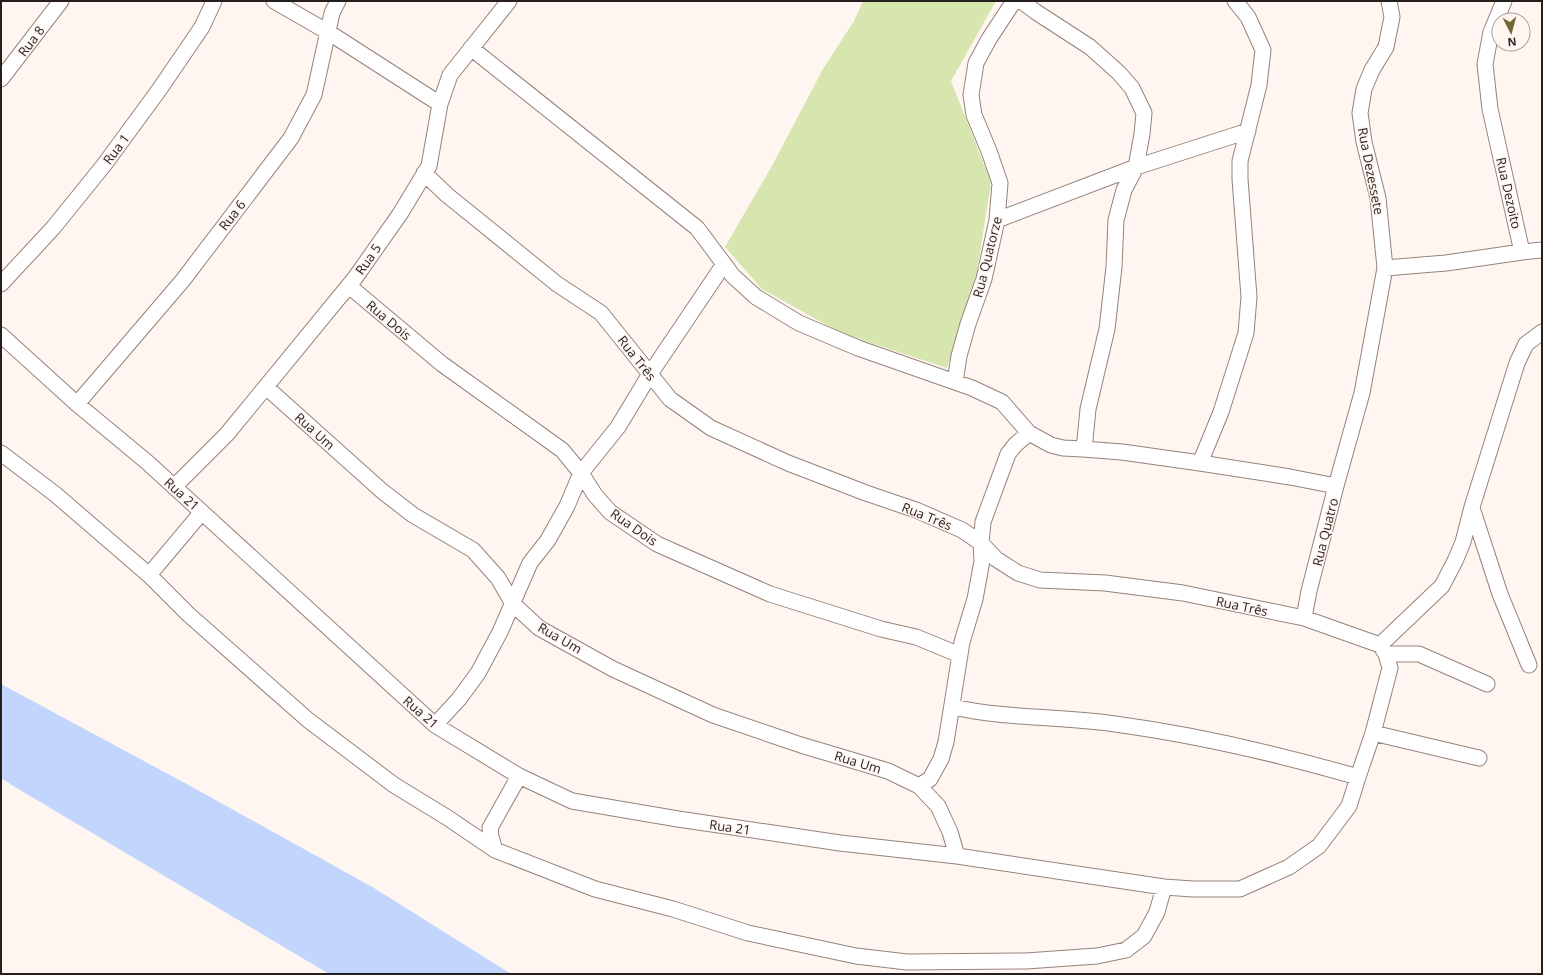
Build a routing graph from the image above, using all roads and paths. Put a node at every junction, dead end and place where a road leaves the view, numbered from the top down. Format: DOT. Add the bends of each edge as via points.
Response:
graph roads {
  1 [pos="61,1"];
  2 [pos="214,1"];
  3 [pos="274,1"];
  4 [pos="338,1"];
  5 [pos="509,1"];
  6 [pos="1014,1"];
  7 [pos="1021,1"];
  8 [pos="1235,1"];
  9 [pos="1389,1"];
  10 [pos="1504,1"];
  11 [pos="328,32"];
  12 [pos="471,48"];
  13 [pos="1,80"];
  14 [pos="440,104"];
  15 [pos="1248,130"];
  16 [pos="1136,167"];
  17 [pos="424,173"];
  18 [pos="997,220"];
  19 [pos="1542,250"];
  20 [pos="1522,252"];
  21 [pos="724,264"];
  22 [pos="1385,268"];
  23 [pos="1,284"];
  24 [pos="348,286"];
  25 [pos="1542,332"];
  26 [pos="1,335"];
  27 [pos="650,374"];
  28 [pos="955,382"];
  29 [pos="266,387"];
  30 [pos="77,404"];
  31 [pos="1030,433"];
  32 [pos="1083,449"];
  33 [pos="1,453"];
  34 [pos="1200,463"];
  35 [pos="581,473"];
  36 [pos="1336,486"];
  37 [pos="174,487"];
  38 [pos="1472,507"];
  39 [pos="202,512"];
  40 [pos="981,543"];
  41 [pos="149,575"];
  42 [pos="513,604"];
  43 [pos="1304,618"];
  44 [pos="1383,650"];
  45 [pos="960,655"];
  46 [pos="1529,664"];
  47 [pos="1487,684"];
  48 [pos="953,707"];
  49 [pos="435,725"];
  50 [pos="1373,733"];
  51 [pos="1479,758"];
  52 [pos="519,776"];
  53 [pos="1358,777"];
  54 [pos="919,786"];
  55 [pos="495,850"];
  56 [pos="957,856"];
  57 [pos="1164,887"];
  1 -- 13 [label="street, Rua 8"];
  2 -- 23 [label="street, Rua 1" via="198,34 104,165 53,228"];
  3 -- 11 [label="street"];
  4 -- 11 [label="street, Rua 6" via="332,12"];
  5 -- 12 [label="street, Rua 5"];
  6 -- 18 [label="street, Rua Quatorze" via="976,63 971,95 974,115 1000,183"];
  7 -- 16 [label="street" via="1090,47 1132,88 1144,113"];
  8 -- 15 [label="street" via="1248,17 1263,50 1259,85"];
  9 -- 22 [label="street, Rua Dezessete" via="1392,17 1386,46 1364,89 1360,113 1364,142 1378,198"];
  10 -- 20 [label="street, Rua Dezoito" via="1491,32 1485,64 1490,108"];
  11 -- 14 [label="street"];
  11 -- 30 [label="street, Rua 6" via="314,95 291,138 183,280"];
  12 -- 14 [label="street, Rua 5" via="450,75"];
  12 -- 21 [label="street, Rua Quatro" via="697,228"];
  14 -- 17 [label="street, Rua 5" via="428,166"];
  15 -- 16 [label="street"];
  15 -- 34 [label="street" via="1240,161 1248,297 1246,333"];
  16 -- 18 [label="street"];
  16 -- 32 [label="street" via="1124,190 1116,220 1107,329 1088,410"];
  17 -- 24 [label="street, Rua 5" via="400,214"];
  17 -- 27 [label="street, Rua Três" via="447,195 557,284 601,313"];
  18 -- 28 [label="street, Rua Quatorze" via="984,279 959,356"];
  19 -- 20 [label="street"];
  20 -- 22 [label="street" via="1446,263"];
  21 -- 27 [label="street"];
  21 -- 28 [label="street, Rua Quatro" via="756,297 798,322 858,348"];
  22 -- 36 [label="street, Rua Dezessete" via="1362,393"];
  24 -- 29 [label="street, Rua 5"];
  24 -- 35 [label="street, Rua Dois" via="442,364 562,450"];
  25 -- 38 [label="street" via="1526,344 1517,363"];
  26 -- 30 [label="street, Rua 21"];
  27 -- 35 [label="street" via="618,427"];
  27 -- 40 [label="street, Rua Três" via="670,399 711,428 788,463 916,510 962,530"];
  28 -- 31 [label="street, Rua Quatro" via="1002,402"];
  29 -- 37 [label="street, Rua 5" via="227,434"];
  29 -- 42 [label="street, Rua Um" via="382,491 413,515 473,550 498,578"];
  30 -- 37 [label="street, Rua 21"];
  31 -- 32 [label="street, Rua Quatro" via="1051,445"];
  31 -- 40 [label="street" via="1008,454 983,522"];
  32 -- 34 [label="street, Rua Quatro"];
  33 -- 41 [label="street" via="54,494"];
  34 -- 36 [label="street, Rua Quatro"];
  35 -- 42 [label="street" via="551,534 530,563"];
  35 -- 45 [label="street, Rua Dois" via="610,512 657,544 770,594 881,629 916,636"];
  36 -- 43 [label="street, Rua Quatro"];
  37 -- 39 [label="street, Rua 21"];
  38 -- 44 [label="street" via="1463,542 1442,586"];
  38 -- 46 [label="street" via="1500,594"];
  39 -- 41 [label="street"];
  39 -- 49 [label="street, Rua 21"];
  40 -- 43 [label="street, Rua Três" via="996,559 1018,574 1040,580 1105,583 1182,594"];
  40 -- 45 [label="street" via="982,561 975,599"];
  41 -- 55 [label="street" via="188,614 308,720 394,785"];
  42 -- 49 [label="street" via="478,673"];
  42 -- 54 [label="street, Rua Um" via="539,628 613,669 713,715 888,771"];
  43 -- 44 [label="street, Rua Três"];
  44 -- 47 [label="street" via="1419,654"];
  44 -- 50 [label="street" via="1390,668"];
  45 -- 48 [label="street"];
  48 -- 53 [label="street" via="977,712 1114,724 1206,739"];
  48 -- 54 [label="street" via="941,759 930,779"];
  49 -- 52 [label="street, Rua 21"];
  50 -- 51 [label="street"];
  50 -- 53 [label="street"];
  52 -- 55 [label="street" via="490,828"];
  52 -- 56 [label="street, Rua 21" via="572,801 832,842"];
  53 -- 57 [label="street, Rua 21" via="1348,806 1319,846 1289,867 1240,889"];
  54 -- 56 [label="street" via="938,806"];
  55 -- 57 [label="street" via="596,889 673,909 748,933 856,956 907,962 1026,962 1097,956 1126,950 1144,936 1157,912"];
  56 -- 57 [label="street, Rua 21"];
}
